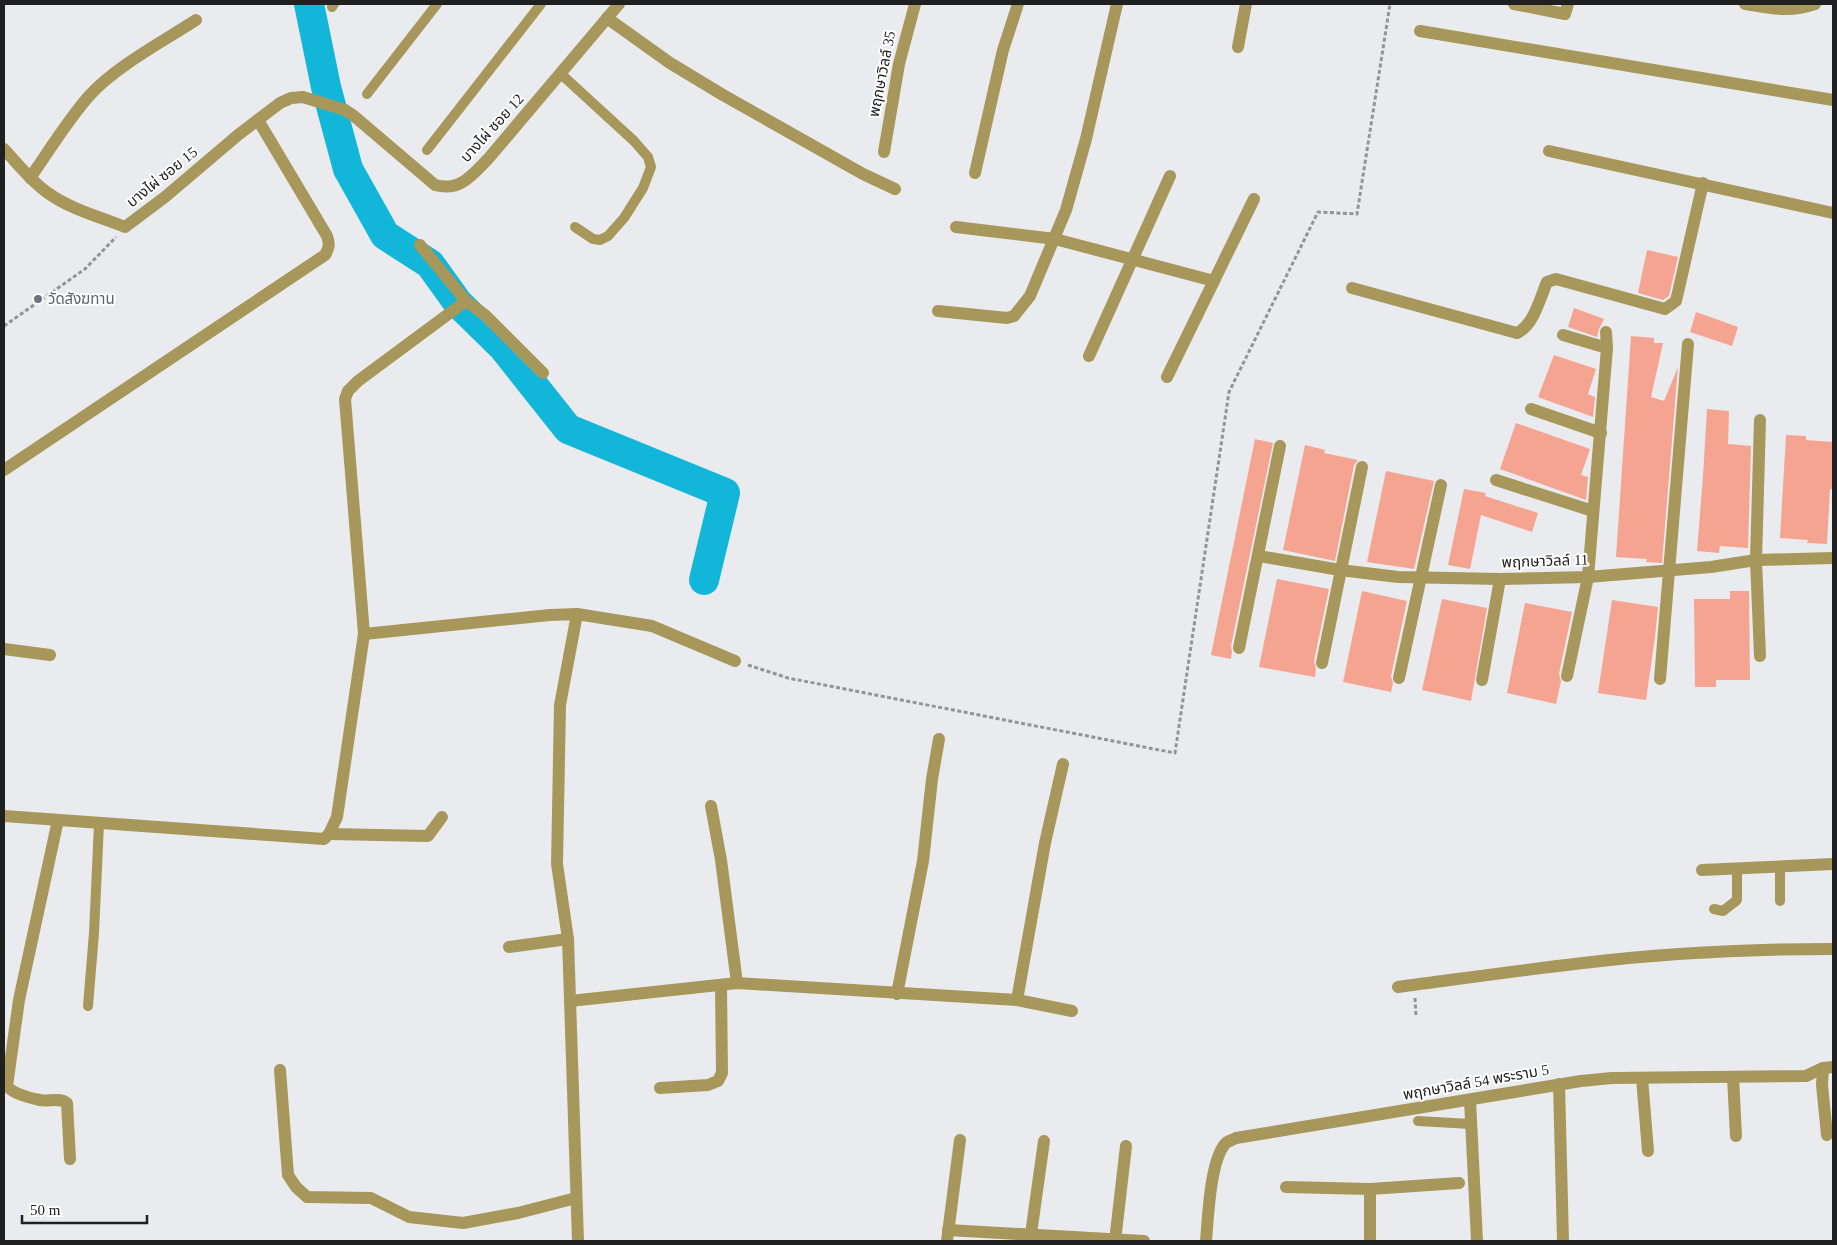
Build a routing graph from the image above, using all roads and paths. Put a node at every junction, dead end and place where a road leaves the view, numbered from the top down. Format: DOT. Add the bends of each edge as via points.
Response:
graph roads {
  1 [pos="438,4"];
  2 [pos="541,4"];
  3 [pos="619,4"];
  4 [pos="915,4"];
  5 [pos="1018,4"];
  6 [pos="1117,4"];
  7 [pos="1246,4"];
  8 [pos="1390,4"];
  9 [pos="1514,4"];
  10 [pos="1568,4"];
  11 [pos="1745,4"];
  12 [pos="1815,4"];
  13 [pos="607,18"];
  14 [pos="196,20"];
  15 [pos="1420,31"];
  16 [pos="1238,47"];
  17 [pos="561,74"];
  18 [pos="368,94"];
  19 [pos="1833,100"];
  20 [pos="345,110"];
  21 [pos="258,120"];
  22 [pos="4,149"];
  23 [pos="427,150"];
  24 [pos="1549,151"];
  25 [pos="884,152"];
  26 [pos="975,173"];
  27 [pos="1170,176"];
  28 [pos="30,178"];
  29 [pos="1703,183"];
  30 [pos="895,189"];
  31 [pos="1254,199"];
  32 [pos="1833,213"];
  33 [pos="125,227"];
  34 [pos="575,227"];
  35 [pos="956,227"];
  36 [pos="1055,239"];
  37 [pos="420,245"];
  38 [pos="1134,260"];
  39 [pos="1214,281"];
  40 [pos="1352,288"];
  41 [pos="465,303"];
  42 [pos="938,311"];
  43 [pos="4,326"];
  44 [pos="1606,332"];
  45 [pos="1563,335"];
  46 [pos="1688,344"];
  47 [pos="1607,348"];
  48 [pos="1089,356"];
  49 [pos="543,373"];
  50 [pos="1167,377"];
  51 [pos="1531,409"];
  52 [pos="1760,420"];
  53 [pos="1601,433"];
  54 [pos="1280,446"];
  55 [pos="1362,467"];
  56 [pos="4,470"];
  57 [pos="1496,480"];
  58 [pos="1441,485"];
  59 [pos="1593,511"];
  60 [pos="1259,556"];
  61 [pos="1833,558"];
  62 [pos="1756,560"];
  63 [pos="1340,570"];
  64 [pos="1670,570"];
  65 [pos="1588,577"];
  66 [pos="1422,578"];
  67 [pos="1500,579"];
  68 [pos="577,614"];
  69 [pos="364,634"];
  70 [pos="1239,648"];
  71 [pos="4,649"];
  72 [pos="50,655"];
  73 [pos="1760,656"];
  74 [pos="735,662"];
  75 [pos="1322,664"];
  76 [pos="1567,676"];
  77 [pos="1399,678"];
  78 [pos="1660,679"];
  79 [pos="1482,680"];
  80 [pos="939,739"];
  81 [pos="1063,764"];
  82 [pos="711,806"];
  83 [pos="4,816"];
  84 [pos="442,817"];
  85 [pos="58,820"];
  86 [pos="99,824"];
  87 [pos="329,834"];
  88 [pos="1833,864"];
  89 [pos="1780,866"];
  90 [pos="1737,868"];
  91 [pos="1702,870"];
  92 [pos="1780,901"];
  93 [pos="1714,909"];
  94 [pos="568,939"];
  95 [pos="509,946"];
  96 [pos="1833,950"];
  97 [pos="737,983"];
  98 [pos="721,986"];
  99 [pos="1398,987"];
  100 [pos="897,994"];
  101 [pos="1017,1000"];
  102 [pos="570,1001"];
  103 [pos="88,1006"];
  104 [pos="1072,1011"];
  105 [pos="1828,1067"];
  106 [pos="280,1070"];
  107 [pos="1806,1076"];
  108 [pos="1733,1077"];
  109 [pos="1642,1078"];
  110 [pos="1559,1084"];
  111 [pos="1828,1085"];
  112 [pos="660,1088"];
  113 [pos="1470,1100"];
  114 [pos="1418,1121"];
  115 [pos="1471,1124"];
  116 [pos="1827,1135"];
  117 [pos="1736,1136"];
  118 [pos="960,1140"];
  119 [pos="1044,1141"];
  120 [pos="1126,1146"];
  121 [pos="1648,1151"];
  122 [pos="70,1159"];
  123 [pos="1459,1183"];
  124 [pos="1286,1188"];
  125 [pos="1370,1189"];
  126 [pos="576,1198"];
  127 [pos="948,1236"];
  128 [pos="1031,1238"];
  129 [pos="1115,1240"];
  130 [pos="578,1241"];
  131 [pos="1144,1241"];
  132 [pos="1206,1241"];
  133 [pos="1370,1241"];
  134 [pos="1477,1241"];
  135 [pos="1563,1241"];
  1 -- 18 [label="lane"];
  2 -- 23 [label="lane"];
  3 -- 13 [label="street, บางไผ่ ซอย 12"];
  4 -- 25 [label="street, พฤกษาวิลล์ 35" via="899,64"];
  5 -- 26 [label="street"];
  6 -- 36 [label="street" via="1086,139"];
  7 -- 16 [label="street"];
  8 -- 74 [label="path" via="1357,214 1318,212 1229,392 1174,753 788,678"];
  9 -- 10 [label="street" via="1565,14"];
  11 -- 12 [label="street" via="1776,9 1798,9"];
  13 -- 17 [label="street, บางไผ่ ซอย 12"];
  13 -- 30 [label="street" via="716,91"];
  14 -- 28 [label="street" via="103,82 89,96"];
  15 -- 19 [label="street"];
  17 -- 20 [label="street, บางไผ่ ซอย 12" via="488,159 465,181 446,188 436,185"];
  17 -- 34 [label="lane" via="634,141 648,157 650,168 643,188 608,236 593,239"];
  20 -- 21 [label="street, บางไผ่ ซอย 15" via="302,97 291,98"];
  21 -- 33 [label="street, บางไผ่ ซอย 15"];
  21 -- 56 [label="street" via="330,242 325,255"];
  22 -- 28 [label="street, บางไผ่ ซอย 15"];
  24 -- 29 [label="street"];
  27 -- 38 [label="street"];
  28 -- 33 [label="street, บางไผ่ ซอย 15" via="69,204"];
  29 -- 32 [label="street"];
  29 -- 40 [label="street" via="1676,301 1665,309 1556,278 1547,282 1529,322 1518,333"];
  31 -- 39 [label="street"];
  33 -- 43 [label="path" via="85,269"];
  35 -- 36 [label="street"];
  36 -- 38 [label="street"];
  36 -- 42 [label="street" via="1030,296 1014,316"];
  37 -- 41 [label="street"];
  38 -- 39 [label="street"];
  38 -- 48 [label="street"];
  39 -- 50 [label="street"];
  41 -- 49 [label="street" via="485,314"];
  41 -- 69 [label="street" via="358,381 345,399"];
  44 -- 47 [label="street"];
  45 -- 47 [label="street"];
  46 -- 64 [label="street"];
  47 -- 53 [label="street"];
  51 -- 53 [label="street"];
  52 -- 62 [label="street"];
  53 -- 59 [label="street"];
  54 -- 60 [label="street"];
  55 -- 63 [label="street"];
  57 -- 59 [label="street"];
  58 -- 66 [label="street"];
  59 -- 65 [label="street"];
  60 -- 63 [label="street, พฤกษาวิลล์ 11"];
  60 -- 70 [label="street"];
  61 -- 62 [label="street, พฤกษาวิลล์ 11"];
  62 -- 64 [label="street, พฤกษาวิลล์ 11"];
  62 -- 73 [label="street"];
  63 -- 66 [label="street, พฤกษาวิลล์ 11"];
  63 -- 75 [label="street"];
  64 -- 65 [label="street, พฤกษาวิลล์ 11"];
  64 -- 78 [label="street"];
  65 -- 67 [label="street, พฤกษาวิลล์ 11"];
  65 -- 76 [label="street"];
  66 -- 67 [label="street, พฤกษาวิลล์ 11"];
  66 -- 77 [label="street"];
  67 -- 79 [label="street"];
  68 -- 69 [label="street"];
  68 -- 74 [label="street" via="652,626"];
  68 -- 94 [label="street" via="560,705 557,864"];
  69 -- 87 [label="street" via="337,817"];
  71 -- 72 [label="street"];
  80 -- 100 [label="street" via="923,861"];
  81 -- 101 [label="street" via="1045,843"];
  82 -- 97 [label="street"];
  83 -- 85 [label="street"];
  84 -- 87 [label="street" via="428,836"];
  85 -- 86 [label="street"];
  85 -- 122 [label="street" via="19,1000 7,1086 11,1091 40,1100 64,1100 67,1103"];
  86 -- 87 [label="street" via="316,840"];
  86 -- 103 [label="lane"];
  88 -- 89 [label="street"];
  89 -- 90 [label="street"];
  89 -- 92 [label="lane"];
  90 -- 91 [label="street"];
  90 -- 93 [label="lane" via="1738,900 1723,911"];
  94 -- 95 [label="street"];
  94 -- 102 [label="street"];
  96 -- 99 [label="street" via="1667,955"];
  97 -- 98 [label="street"];
  97 -- 100 [label="street"];
  98 -- 102 [label="street"];
  98 -- 112 [label="street" via="722,1073 718,1081 708,1085"];
  100 -- 101 [label="street"];
  101 -- 104 [label="street"];
  102 -- 126 [label="street"];
  105 -- 107 [label="street, พฤกษาวิลล์ 54 พระราม 5"];
  105 -- 111 [label="street"];
  106 -- 126 [label="street" via="288,1175 307,1196 371,1198 409,1217 464,1223"];
  107 -- 108 [label="street, พฤกษาวิลล์ 54 พระราม 5"];
  107 -- 111 [label="street"];
  108 -- 109 [label="street, พฤกษาวิลล์ 54 พระราม 5"];
  108 -- 117 [label="street"];
  109 -- 110 [label="street, พฤกษาวิลล์ 54 พระราม 5"];
  109 -- 121 [label="street"];
  110 -- 113 [label="street, พฤกษาวิลล์ 54 พระราม 5"];
  110 -- 135 [label="street"];
  111 -- 116 [label="street"];
  113 -- 115 [label="street"];
  113 -- 132 [label="street, พฤกษาวิลล์ 54 พระราม 5" via="1227,1142 1212,1180"];
  114 -- 115 [label="lane"];
  115 -- 134 [label="street"];
  118 -- 127 [label="street"];
  119 -- 128 [label="street"];
  120 -- 129 [label="street"];
  123 -- 125 [label="street"];
  124 -- 125 [label="street"];
  125 -- 133 [label="street"];
  126 -- 130 [label="street"];
  127 -- 128 [label="street"];
  128 -- 129 [label="street"];
  129 -- 131 [label="street"];
}
